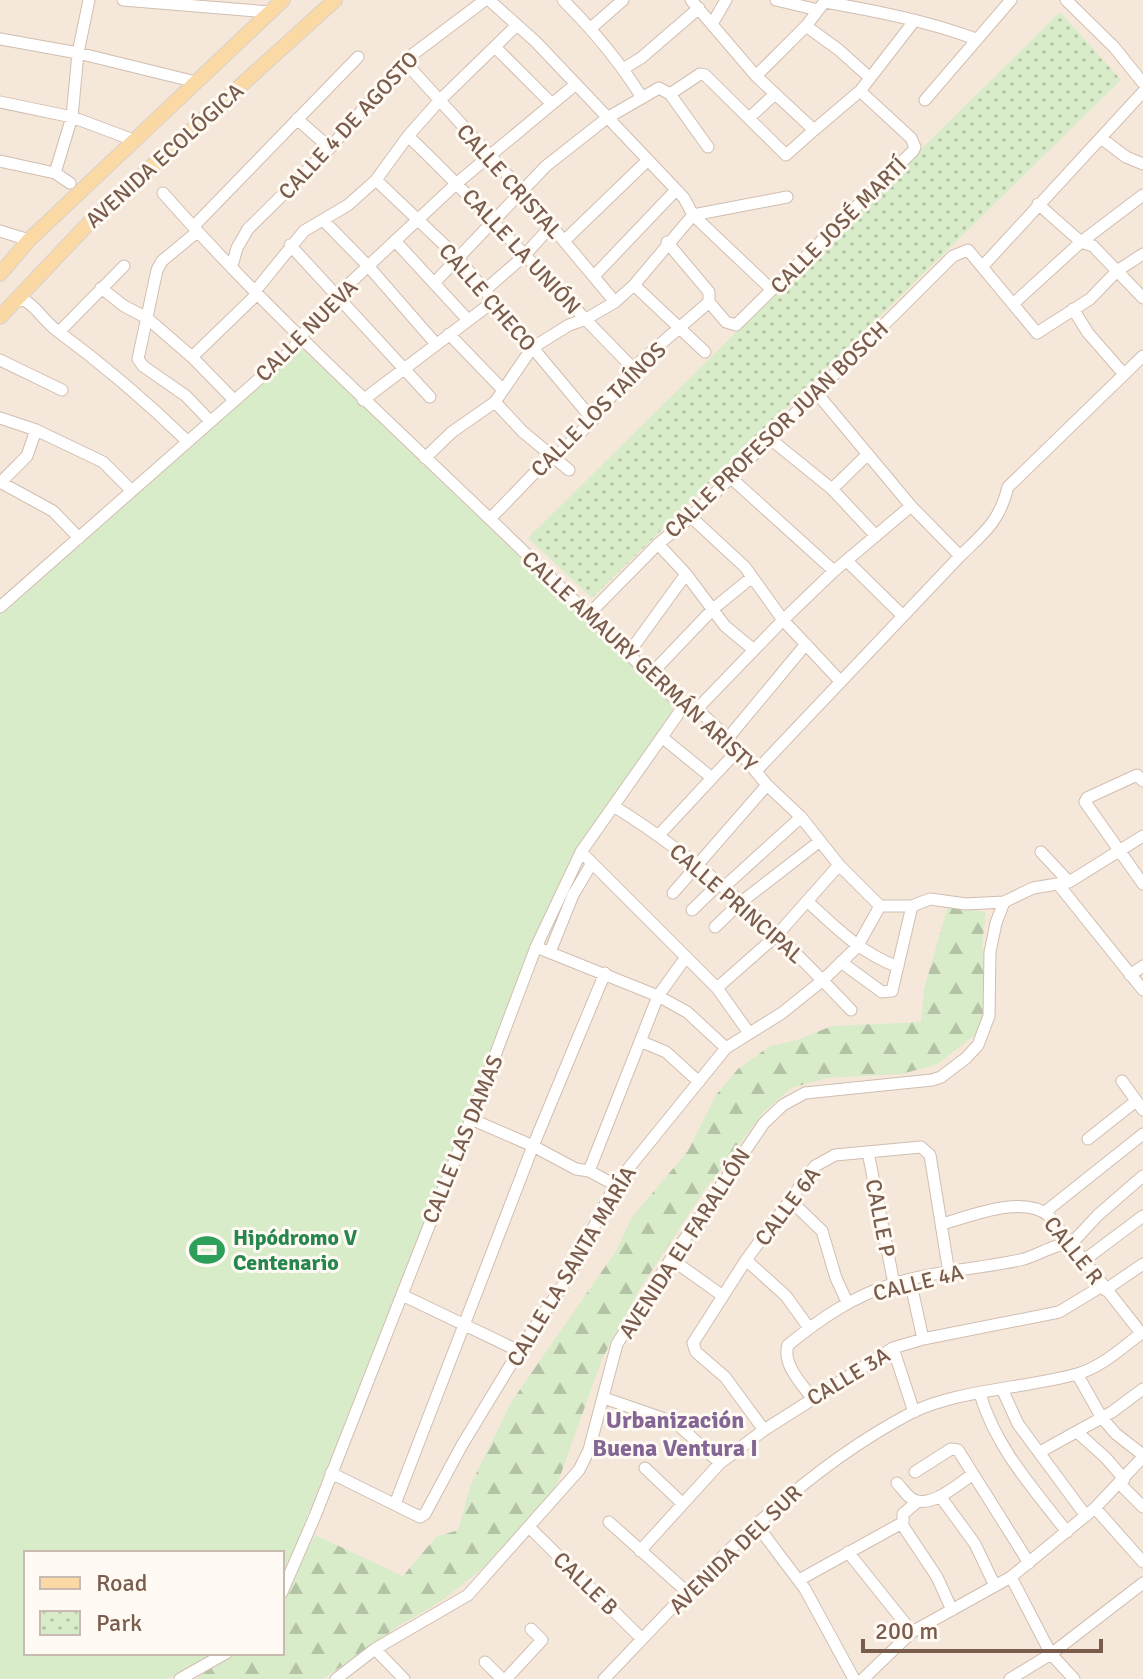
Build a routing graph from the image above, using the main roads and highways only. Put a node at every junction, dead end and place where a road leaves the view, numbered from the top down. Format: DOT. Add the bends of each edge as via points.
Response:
graph roads {
  1 [pos="283,0"];
  2 [pos="335,0"];
  3 [pos="0,274"];
  4 [pos="0,317"];
  1 -- 3 [label="main road, AVENIDA ECOLÓGICA" via="29,240"];
  2 -- 4 [label="main road, AVENIDA ECOLÓGICA" via="89,223"];
}
